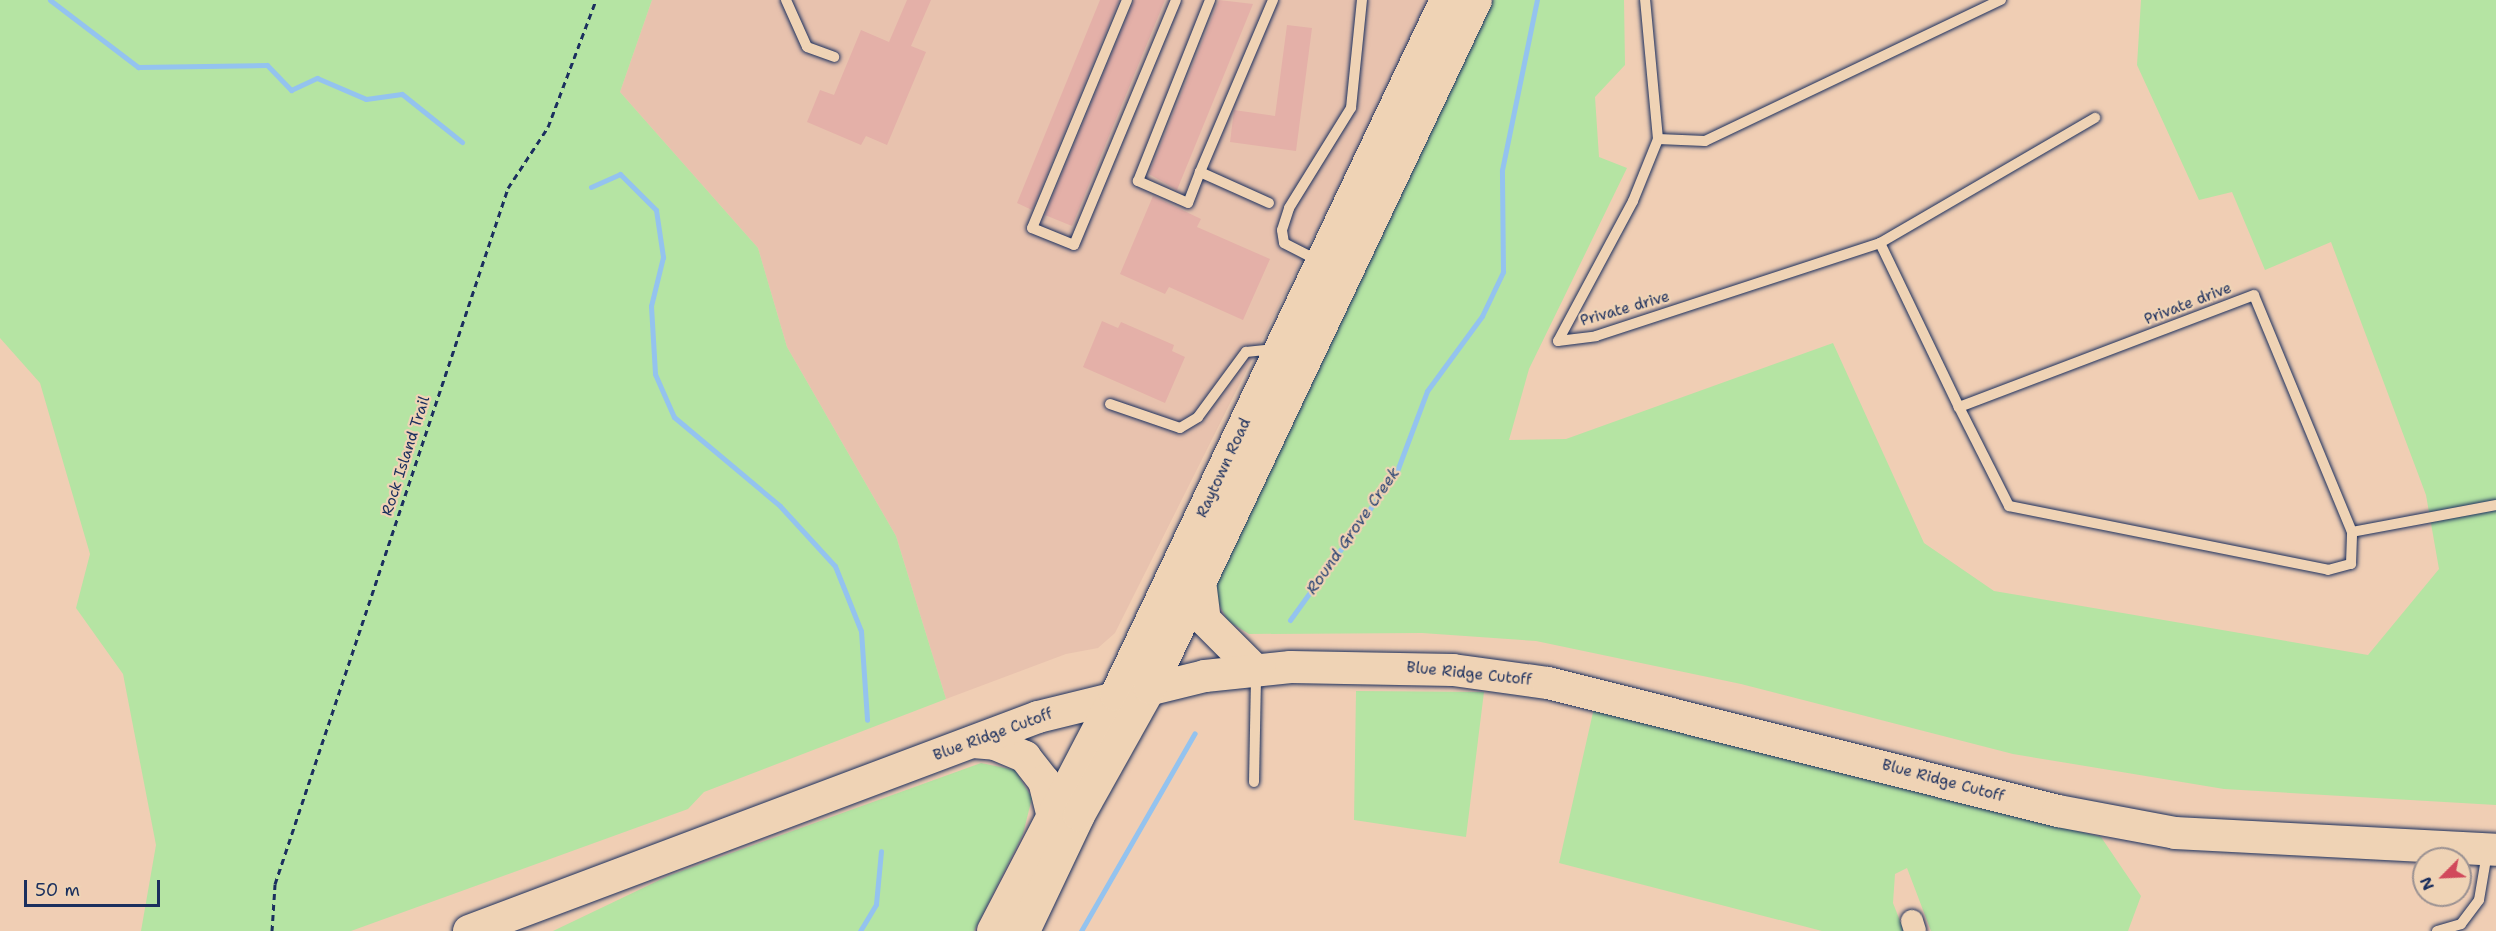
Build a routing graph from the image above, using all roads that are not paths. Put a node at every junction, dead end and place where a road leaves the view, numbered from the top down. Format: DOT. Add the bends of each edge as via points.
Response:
graph roads {
  1 [pos="786,0"];
  2 [pos="1127,0"];
  3 [pos="1176,0"];
  4 [pos="1210,0"];
  5 [pos="1273,0"];
  6 [pos="1362,0"];
  7 [pos="1446,0"];
  8 [pos="1476,0"];
  9 [pos="1645,0"];
  10 [pos="2001,0"];
  11 [pos="834,57"];
  12 [pos="2095,118"];
  13 [pos="1658,139"];
  14 [pos="1200,172"];
  15 [pos="1269,203"];
  16 [pos="1881,243"];
  17 [pos="1334,268"];
  18 [pos="1293,354"];
  19 [pos="1110,404"];
  20 [pos="1959,407"];
  21 [pos="2496,505"];
  22 [pos="2352,532"];
  23 [pos="1200,581"];
  24 [pos="1256,670"];
  25 [pos="1150,688"];
  26 [pos="1116,695"];
  27 [pos="973,742"];
  28 [pos="1254,782"];
  29 [pos="1052,813"];
  30 [pos="2492,850"];
  31 [pos="469,931"];
  32 [pos="993,931"];
  33 [pos="1024,931"];
  34 [pos="2437,931"];
  1 -- 11 [label="lane" via="807,48"];
  2 -- 3 [label="lane" via="1032,228 1074,245"];
  4 -- 14 [label="lane" via="1138,181 1188,203"];
  5 -- 14 [label="lane"];
  6 -- 17 [label="lane" via="1352,108 1289,208 1282,230 1284,243"];
  7 -- 17 [label="main road, Raytown Road"];
  8 -- 17 [label="main road, Raytown Road"];
  9 -- 13 [label="lane, Private drive"];
  10 -- 13 [label="lane" via="1705,141"];
  12 -- 16 [label="lane, Private drive"];
  13 -- 16 [label="lane, Private drive" via="1633,201 1558,341 1596,336"];
  14 -- 15 [label="lane"];
  16 -- 20 [label="lane, Private drive"];
  17 -- 18 [label="main road, Raytown Road"];
  18 -- 19 [label="lane" via="1267,346 1246,352 1198,417 1180,428"];
  18 -- 23 [label="main road, Raytown Road"];
  18 -- 26 [label="main road, Raytown Road"];
  20 -- 22 [label="lane, Private drive" via="2009,506 2328,570 2351,564"];
  20 -- 22 [label="lane, Private drive" via="2254,295"];
  21 -- 22 [label="lane"];
  23 -- 24 [label="main road" via="1210,627"];
  23 -- 25 [label="main road, Raytown Road"];
  24 -- 25 [label="main road, Blue Ridge Cutoff"];
  24 -- 28 [label="lane"];
  24 -- 30 [label="main road, Blue Ridge Cutoff" via="1360,664 1548,683 2058,811 2175,832"];
  25 -- 26 [label="main road, Blue Ridge Cutoff"];
  25 -- 33 [label="main road, Raytown Road" via="1079,815"];
  26 -- 27 [label="main road, Blue Ridge Cutoff"];
  26 -- 29 [label="main road, Raytown Road"];
  27 -- 29 [label="main road" via="995,744 1025,757 1044,781"];
  27 -- 31 [label="main road, Blue Ridge Cutoff"];
  29 -- 32 [label="main road, Raytown Road"];
  30 -- 34 [label="lane" via="2479,900 2461,924"];
}
